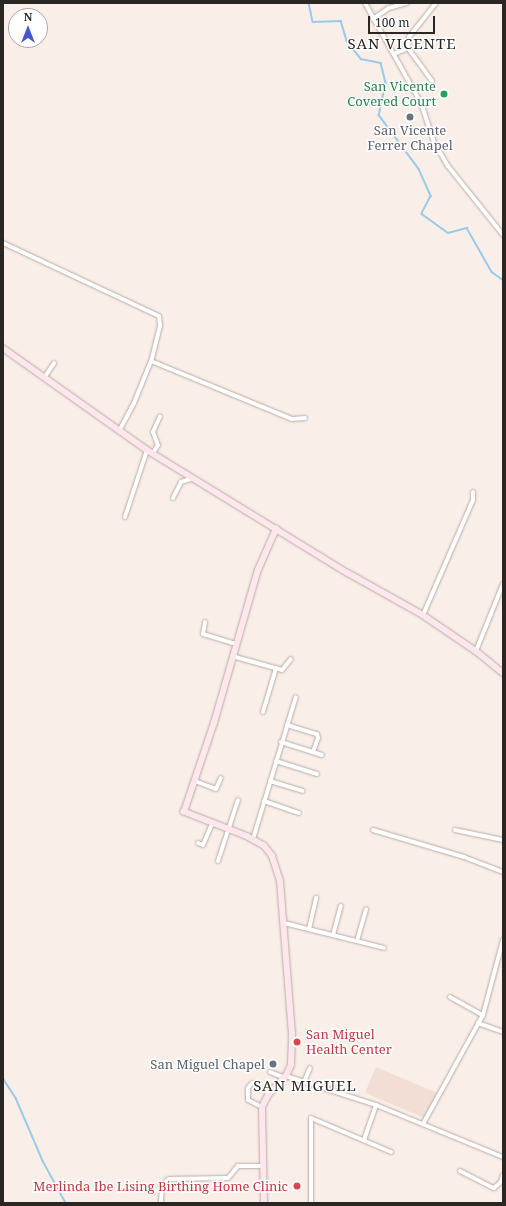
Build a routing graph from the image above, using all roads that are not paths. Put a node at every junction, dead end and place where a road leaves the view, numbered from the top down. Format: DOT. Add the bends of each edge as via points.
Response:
graph roads {
  1 [pos="365,3"];
  2 [pos="407,3"];
  3 [pos="436,3"];
  4 [pos="373,18"];
  5 [pos="408,48"];
  6 [pos="394,54"];
  7 [pos="432,81"];
  8 [pos="503,234"];
  9 [pos="3,243"];
  10 [pos="3,348"];
  11 [pos="151,361"];
  12 [pos="54,363"];
  13 [pos="44,378"];
  14 [pos="160,416"];
  15 [pos="305,418"];
  16 [pos="119,431"];
  17 [pos="147,450"];
  18 [pos="153,453"];
  19 [pos="193,478"];
  20 [pos="473,492"];
  21 [pos="173,498"];
  22 [pos="125,517"];
  23 [pos="276,529"];
  24 [pos="503,584"];
  25 [pos="423,615"];
  26 [pos="205,622"];
  27 [pos="235,644"];
  28 [pos="476,651"];
  29 [pos="232,656"];
  30 [pos="291,659"];
  31 [pos="276,668"];
  32 [pos="503,673"];
  33 [pos="296,697"];
  34 [pos="263,712"];
  35 [pos="287,725"];
  36 [pos="281,742"];
  37 [pos="313,752"];
  38 [pos="322,755"];
  39 [pos="276,761"];
  40 [pos="317,774"];
  41 [pos="221,778"];
  42 [pos="195,780"];
  43 [pos="270,781"];
  44 [pos="302,791"];
  45 [pos="238,800"];
  46 [pos="264,801"];
  47 [pos="299,813"];
  48 [pos="212,824"];
  49 [pos="228,829"];
  50 [pos="373,830"];
  51 [pos="455,830"];
  52 [pos="253,839"];
  53 [pos="503,840"];
  54 [pos="198,843"];
  55 [pos="218,861"];
  56 [pos="503,872"];
  57 [pos="316,898"];
  58 [pos="341,906"];
  59 [pos="366,909"];
  60 [pos="284,923"];
  61 [pos="309,929"];
  62 [pos="333,935"];
  63 [pos="503,940"];
  64 [pos="357,941"];
  65 [pos="384,948"];
  66 [pos="501,954"];
  67 [pos="450,997"];
  68 [pos="483,1016"];
  69 [pos="478,1024"];
  70 [pos="503,1032"];
  71 [pos="310,1068"];
  72 [pos="270,1072"];
  73 [pos="285,1077"];
  74 [pos="304,1082"];
  75 [pos="252,1083"];
  76 [pos="376,1106"];
  77 [pos="262,1107"];
  78 [pos="422,1124"];
  79 [pos="364,1140"];
  80 [pos="391,1152"];
  81 [pos="503,1157"];
  82 [pos="261,1166"];
  83 [pos="460,1171"];
  84 [pos="503,1175"];
  85 [pos="161,1203"];
  86 [pos="264,1203"];
  87 [pos="311,1203"];
  1 -- 4 [label="street"];
  2 -- 4 [label="street" via="389,8"];
  3 -- 5 [label="street" via="409,37"];
  4 -- 6 [label="street"];
  5 -- 6 [label="street"];
  5 -- 7 [label="street"];
  6 -- 8 [label="street" via="421,103 434,142 448,166"];
  9 -- 11 [label="street" via="157,314 160,326"];
  10 -- 13 [label="street"];
  11 -- 15 [label="street" via="292,420"];
  11 -- 16 [label="street" via="134,403"];
  12 -- 13 [label="street"];
  13 -- 16 [label="street"];
  14 -- 18 [label="street" via="154,429 158,445"];
  16 -- 17 [label="street"];
  17 -- 18 [label="street"];
  17 -- 22 [label="street"];
  18 -- 19 [label="street"];
  19 -- 21 [label="street" via="181,482"];
  19 -- 23 [label="street"];
  20 -- 25 [label="street" via="473,500"];
  23 -- 25 [label="street"];
  23 -- 27 [label="street" via="258,570"];
  24 -- 28 [label="street"];
  25 -- 28 [label="street"];
  26 -- 27 [label="street" via="202,634"];
  27 -- 29 [label="street"];
  28 -- 32 [label="street"];
  29 -- 31 [label="street"];
  29 -- 42 [label="street"];
  30 -- 31 [label="street" via="282,670"];
  31 -- 34 [label="street"];
  33 -- 35 [label="street"];
  35 -- 36 [label="street"];
  35 -- 37 [label="street" via="317,734"];
  36 -- 37 [label="street"];
  36 -- 39 [label="street"];
  37 -- 38 [label="street"];
  39 -- 40 [label="street"];
  39 -- 43 [label="street"];
  41 -- 42 [label="street" via="216,789"];
  42 -- 48 [label="street" via="184,812"];
  43 -- 44 [label="street"];
  43 -- 46 [label="street"];
  45 -- 49 [label="street"];
  46 -- 47 [label="street"];
  46 -- 52 [label="street"];
  48 -- 49 [label="street"];
  48 -- 54 [label="street" via="203,845"];
  49 -- 52 [label="street"];
  49 -- 55 [label="street"];
  50 -- 56 [label="street" via="464,856"];
  51 -- 53 [label="street"];
  52 -- 60 [label="street" via="264,846 272,856 280,881"];
  57 -- 61 [label="street"];
  58 -- 62 [label="street"];
  59 -- 64 [label="street"];
  60 -- 61 [label="street"];
  60 -- 73 [label="street" via="292,1034 291,1065"];
  61 -- 62 [label="street"];
  62 -- 64 [label="street"];
  63 -- 66 [label="street"];
  64 -- 65 [label="street"];
  66 -- 68 [label="street"];
  67 -- 68 [label="street"];
  68 -- 69 [label="street"];
  69 -- 70 [label="street"];
  69 -- 78 [label="street"];
  71 -- 74 [label="street"];
  72 -- 73 [label="street"];
  73 -- 74 [label="street"];
  73 -- 77 [label="street" via="268,1095"];
  74 -- 76 [label="street"];
  75 -- 77 [label="street" via="248,1088 248,1100"];
  76 -- 78 [label="street"];
  76 -- 79 [label="street"];
  77 -- 82 [label="street"];
  78 -- 81 [label="street"];
  79 -- 80 [label="street"];
  79 -- 87 [label="street" via="314,1118 309,1120"];
  82 -- 85 [label="street" via="238,1166 228,1178 169,1179 162,1185"];
  82 -- 86 [label="street"];
  83 -- 84 [label="street" via="494,1188 501,1182"];
}
